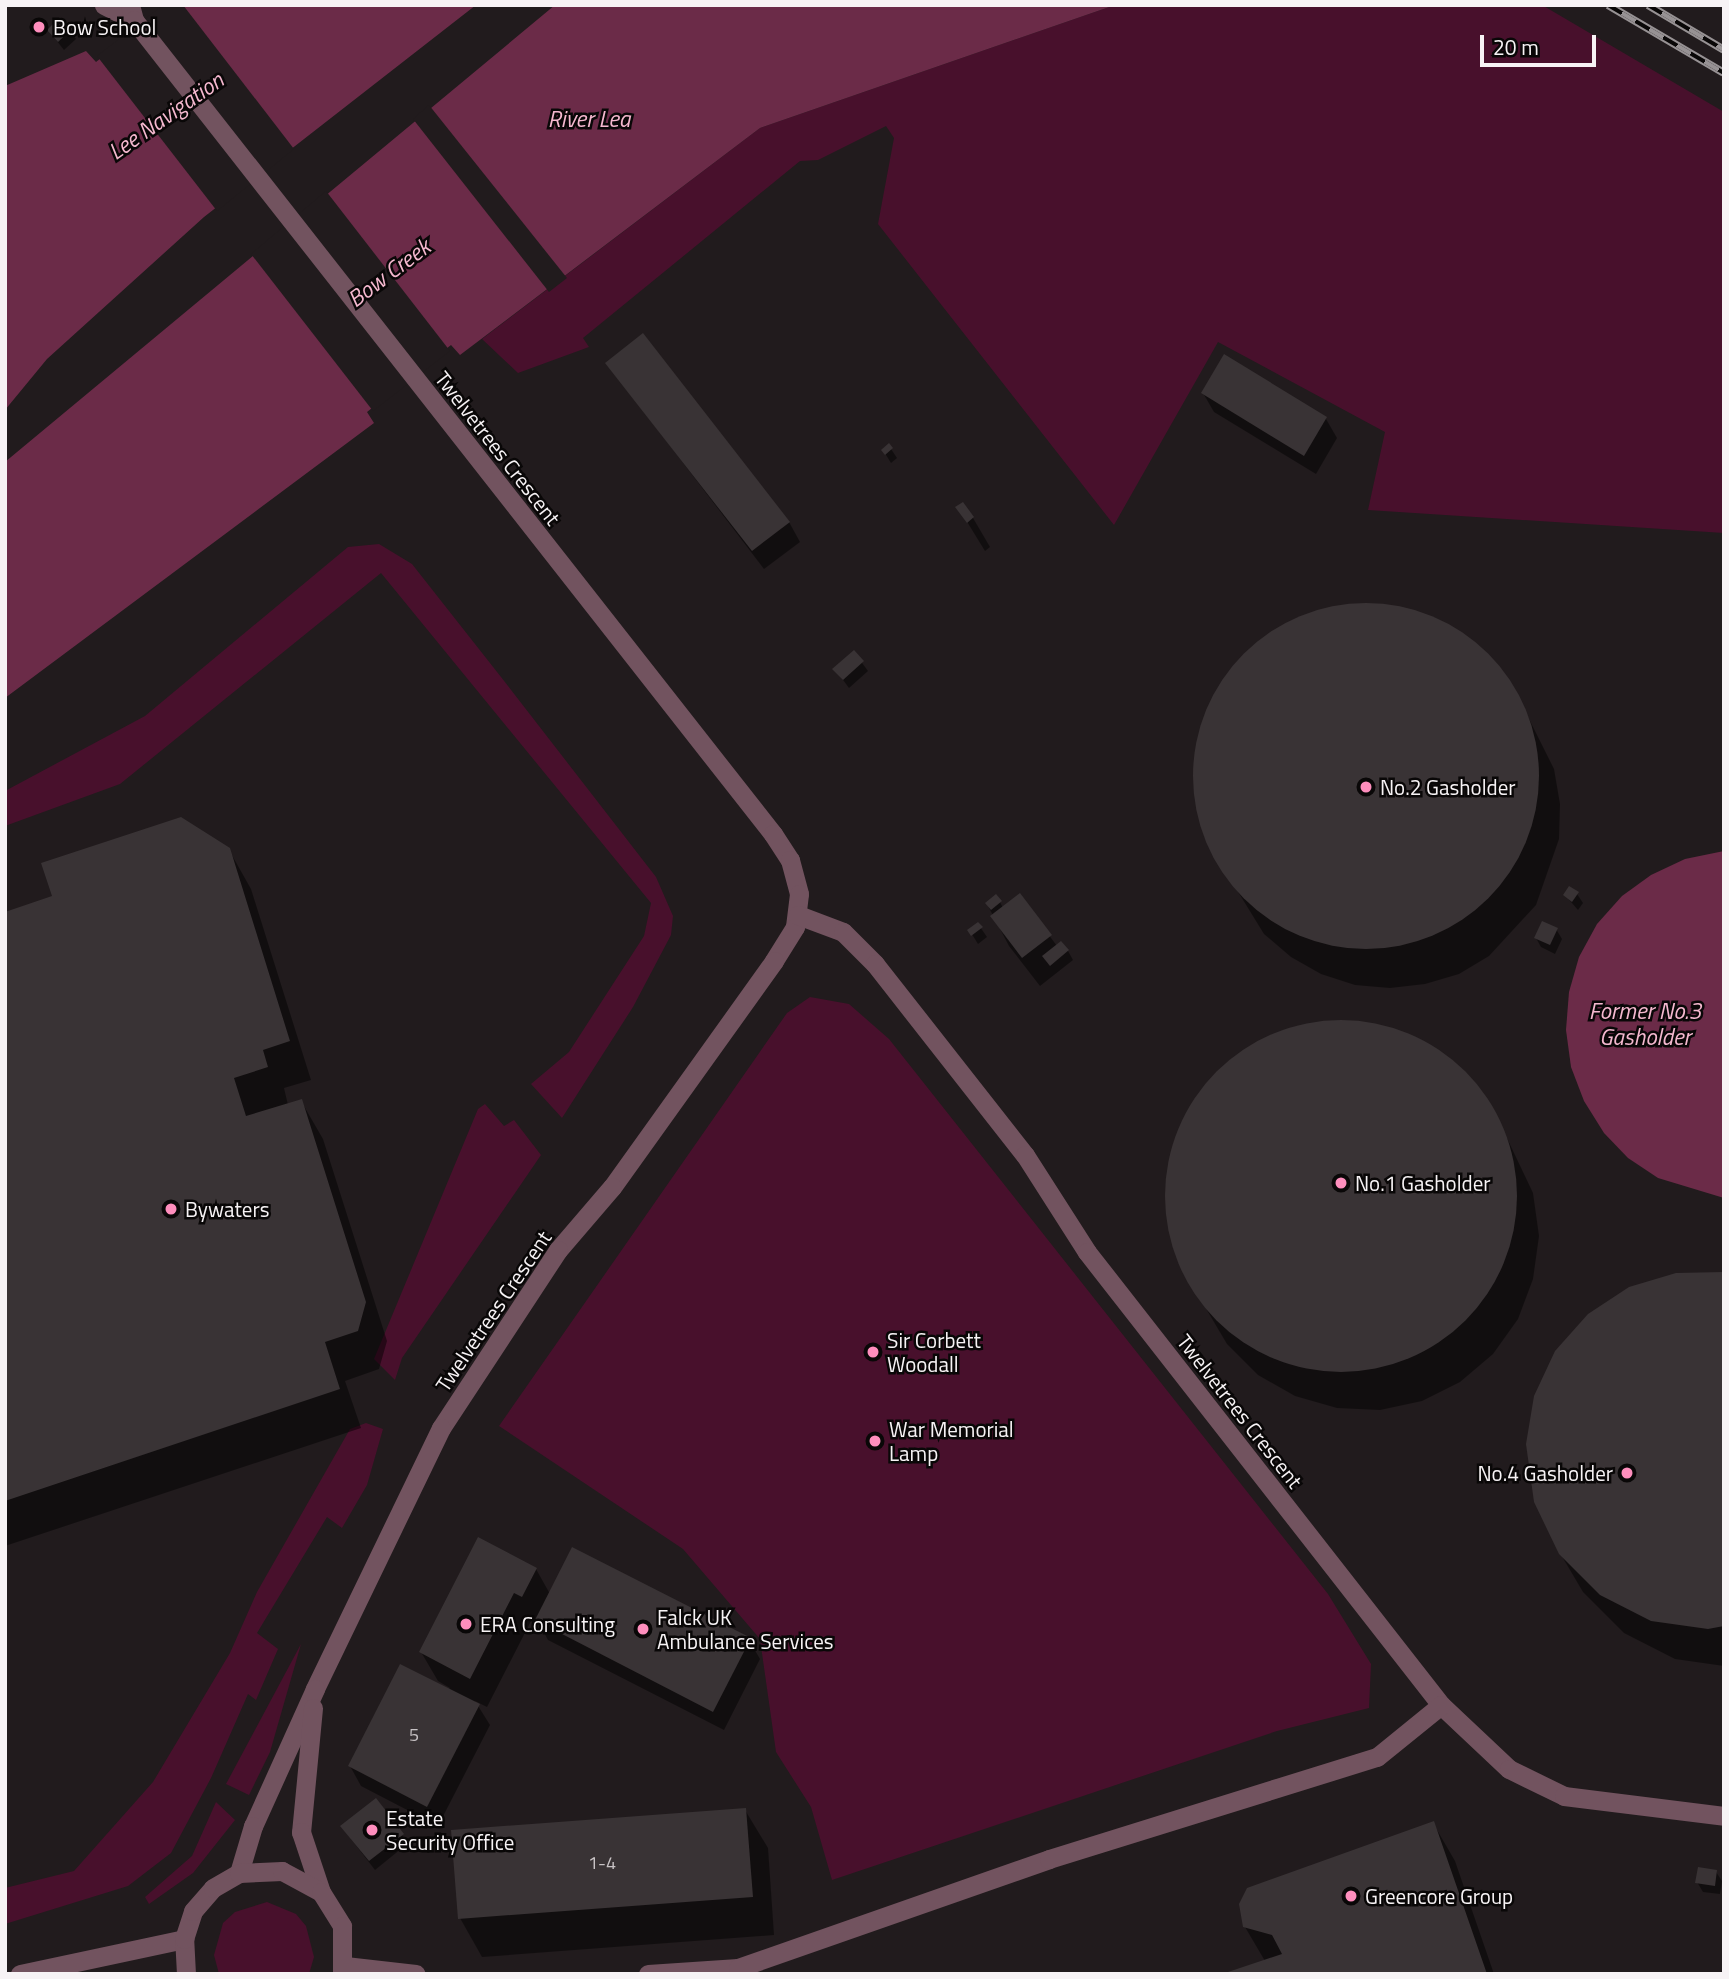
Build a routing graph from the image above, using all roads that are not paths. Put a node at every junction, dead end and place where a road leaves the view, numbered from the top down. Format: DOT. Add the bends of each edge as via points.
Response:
graph roads {
  1 [pos="104,5"];
  2 [pos="132,12"];
  3 [pos="798,915"];
  4 [pos="315,1689"];
  5 [pos="1441,1705"];
  6 [pos="1724,1816"];
  7 [pos="239,1873"];
  8 [pos="321,1892"];
  9 [pos="184,1938"];
  10 [pos="344,1970"];
  11 [pos="20,1974"];
  12 [pos="186,1974"];
  13 [pos="416,1974"];
  14 [pos="649,1974"];
  1 -- 2 [label="street, Twelvetrees Crescent"];
  2 -- 3 [label="street, Twelvetrees Crescent" via="782,847 797,881"];
  3 -- 4 [label="street, Twelvetrees Crescent" via="774,961 612,1187 558,1250 441,1428"];
  3 -- 5 [label="street, Twelvetrees Crescent" via="843,932 875,964 1025,1155 1087,1252"];
  4 -- 7 [label="street, Twelvetrees Crescent" via="253,1826"];
  4 -- 8 [label="street, Twelvetrees Crescent" via="301,1811 303,1840"];
  5 -- 6 [label="street, Twelvetrees Crescent" via="1509,1769 1564,1796"];
  5 -- 14 [label="street" via="1377,1757 1049,1859 738,1968"];
  7 -- 8 [label="street" via="282,1871"];
  7 -- 9 [label="street" via="213,1888 193,1911"];
  8 -- 10 [label="street, Twelvetrees Crescent" via="342,1926"];
  9 -- 11 [label="street"];
  9 -- 12 [label="street"];
  10 -- 13 [label="street"];
}
